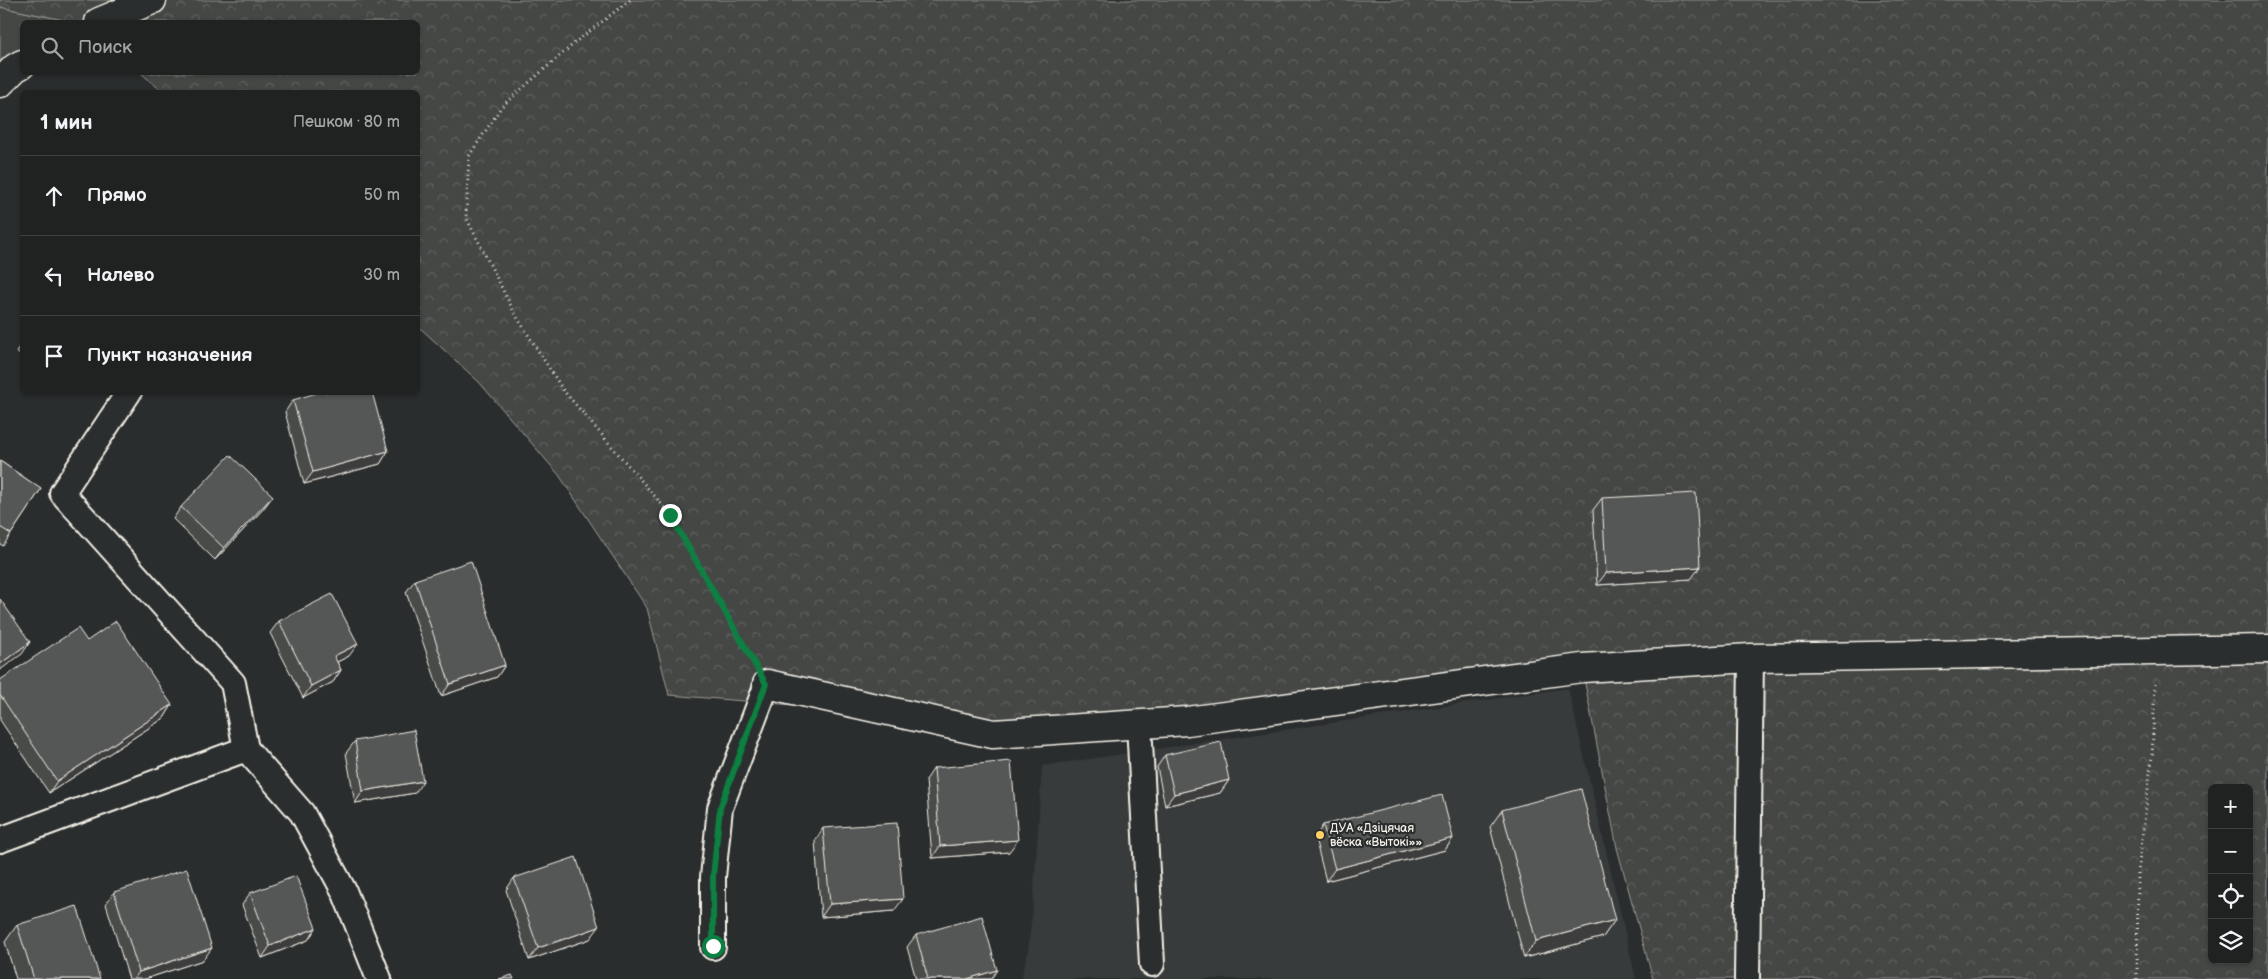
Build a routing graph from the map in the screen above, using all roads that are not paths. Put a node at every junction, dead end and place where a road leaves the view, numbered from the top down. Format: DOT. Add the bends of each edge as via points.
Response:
graph roads {
  1 [pos="152,0"];
  2 [pos="104,20"];
  3 [pos="20,65"];
  4 [pos="0,83"];
  5 [pos="127,395"];
  6 [pos="2268,649"];
  7 [pos="1751,658"];
  8 [pos="766,684"];
  9 [pos="1138,724"];
  10 [pos="246,749"];
  11 [pos="0,840"];
  12 [pos="713,946"];
  13 [pos="1152,964"];
  14 [pos="379,979"];
  15 [pos="1746,979"];
  1 -- 2 [label="street"];
  3 -- 4 [label="street"];
  5 -- 10 [label="lane" via="62,493 234,683"];
  6 -- 7 [label="street"];
  7 -- 9 [label="street" via="1582,668 1187,721"];
  7 -- 15 [label="lane"];
  8 -- 9 [label="street" via="993,734"];
  8 -- 12 [label="lane" via="720,808 713,876"];
  9 -- 13 [label="lane"];
  10 -- 11 [label="lane"];
  10 -- 14 [label="lane" via="302,813 344,891"];
}
